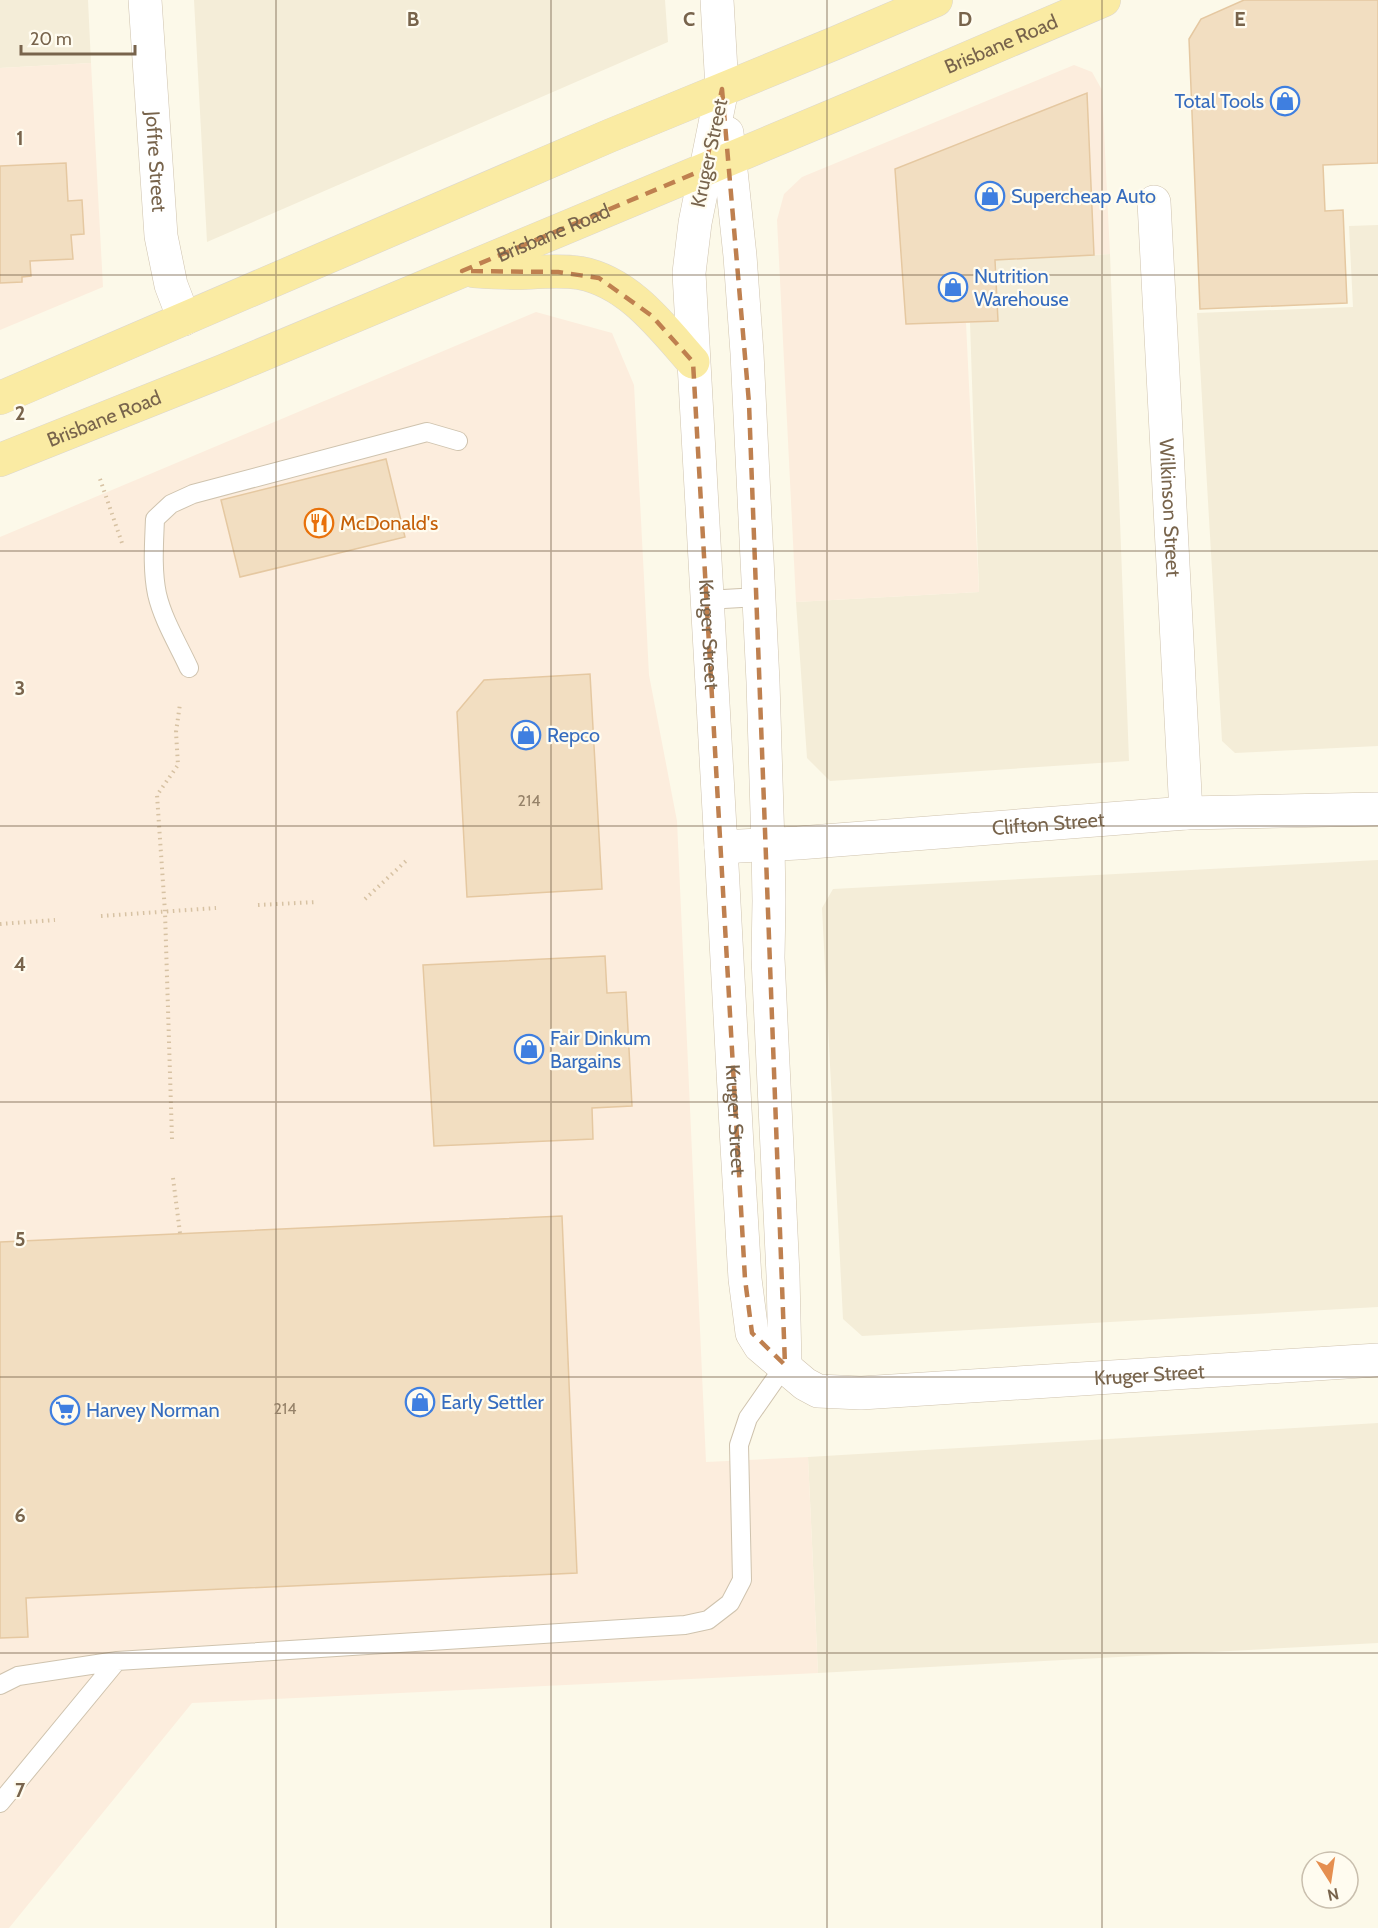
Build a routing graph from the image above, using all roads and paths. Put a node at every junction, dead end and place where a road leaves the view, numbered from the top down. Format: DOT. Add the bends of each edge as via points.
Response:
graph roads {
  1 [pos="146,0"];
  2 [pos="717,0"];
  3 [pos="936,0"];
  4 [pos="1104,0"];
  5 [pos="722,89"];
  6 [pos="717,164"];
  7 [pos="1154,202"];
  8 [pos="462,271"];
  9 [pos="184,319"];
  10 [pos="693,362"];
  11 [pos="0,398"];
  12 [pos="458,441"];
  13 [pos="0,460"];
  14 [pos="759,597"];
  15 [pos="706,600"];
  16 [pos="189,668"];
  17 [pos="180,704"];
  18 [pos="1378,809"];
  19 [pos="1186,813"];
  20 [pos="768,845"];
  21 [pos="721,848"];
  22 [pos="406,861"];
  23 [pos="365,899"];
  24 [pos="316,902"];
  25 [pos="258,905"];
  26 [pos="216,908"];
  27 [pos="165,912"];
  28 [pos="101,916"];
  29 [pos="55,920"];
  30 [pos="0,924"];
  31 [pos="171,1138"];
  32 [pos="173,1178"];
  33 [pos="180,1233"];
  34 [pos="1378,1360"];
  35 [pos="785,1365"];
  36 [pos="117,1661"];
  37 [pos="0,1685"];
  38 [pos="0,1803"];
  1 -- 9 [label="street, Joffre Street" via="161,236 171,285"];
  2 -- 5 [label="street, Kruger Street"];
  3 -- 5 [label="main road"];
  4 -- 6 [label="main road, Brisbane Road"];
  5 -- 6 [label="street, Kruger Street"];
  5 -- 9 [label="main road"];
  6 -- 8 [label="main road, Brisbane Road"];
  6 -- 10 [label="street, Kruger Street" via="694,223 689,273"];
  6 -- 14 [label="street, Kruger Street" via="740,256"];
  7 -- 19 [label="street, Wilkinson Street"];
  8 -- 10 [label="main road" via="578,273 599,278 652,316"];
  8 -- 13 [label="main road, Brisbane Road"];
  9 -- 11 [label="main road"];
  10 -- 15 [label="street, Kruger Street"];
  12 -- 16 [label="lane" via="427,432 193,494 171,504 155,519 157,593"];
  14 -- 15 [label="lane"];
  14 -- 20 [label="street, Kruger Street"];
  15 -- 21 [label="street, Kruger Street"];
  17 -- 27 [label="path" via="176,732 178,765 157,795"];
  18 -- 19 [label="street, Clifton Street"];
  19 -- 20 [label="street, Clifton Street"];
  20 -- 21 [label="street, Clifton Street"];
  20 -- 35 [label="street, Kruger Street" via="768,958"];
  21 -- 35 [label="street, Kruger Street" via="745,1278 752,1333 760,1346"];
  22 -- 23 [label="path"];
  24 -- 25 [label="path"];
  26 -- 27 [label="path"];
  27 -- 28 [label="path"];
  27 -- 31 [label="path"];
  29 -- 30 [label="path"];
  32 -- 33 [label="path"];
  34 -- 35 [label="street, Kruger Street" via="861,1394 818,1391"];
  35 -- 36 [label="lane" via="748,1418 739,1445 742,1580 730,1604 708,1620 685,1625"];
  36 -- 37 [label="lane" via="18,1676"];
  36 -- 38 [label="lane"];
}
